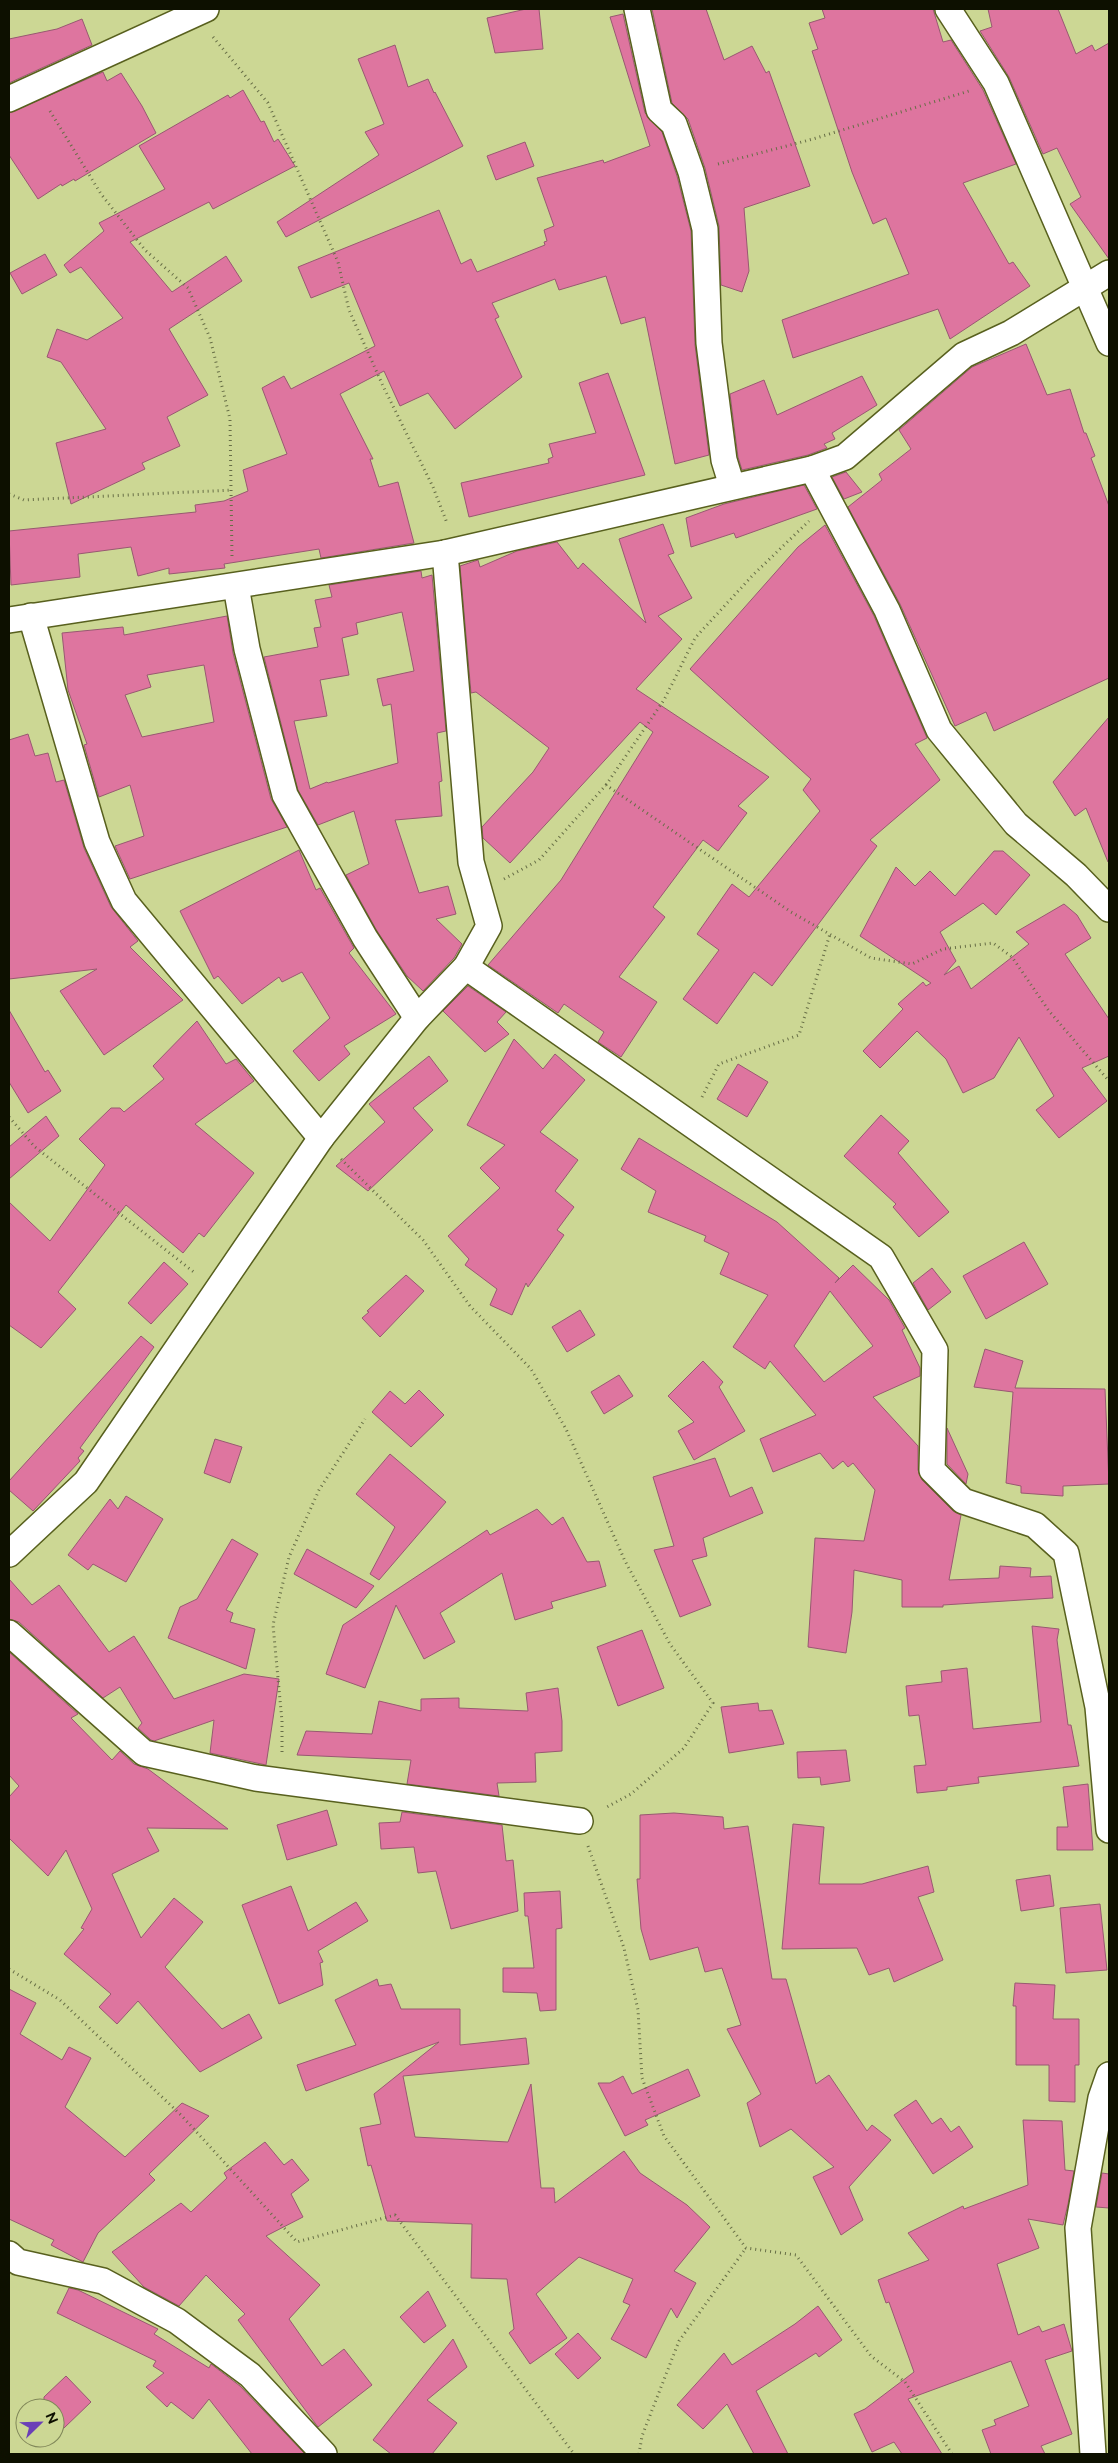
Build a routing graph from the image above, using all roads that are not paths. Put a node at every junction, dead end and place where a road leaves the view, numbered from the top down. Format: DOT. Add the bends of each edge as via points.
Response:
graph roads {
  1 [pos="637,9"];
  2 [pos="948,9"];
  3 [pos="199,11"];
  4 [pos="9,99"];
  5 [pos="1109,273"];
  6 [pos="1086,288"];
  7 [pos="1109,344"];
  8 [pos="812,469"];
  9 [pos="732,486"];
  10 [pos="450,552"];
  11 [pos="236,586"];
  12 [pos="20,618"];
  13 [pos="1109,909"];
  14 [pos="466,967"];
  15 [pos="417,1018"];
  16 [pos="321,1138"];
  17 [pos="9,1554"];
  18 [pos="9,1633"];
  19 [pos="1105,1746"];
  20 [pos="580,1821"];
  21 [pos="1109,1830"];
  22 [pos="1109,2075"];
  23 [pos="9,2254"];
  24 [pos="324,2454"];
  25 [pos="1094,2454"];
  1 -- 9 [label="street" via="659,110 674,124 692,172 704,229 709,342 724,460"];
  2 -- 6 [label="street" via="996,83"];
  3 -- 4 [label="street"];
  5 -- 6 [label="street"];
  6 -- 7 [label="street"];
  6 -- 8 [label="street" via="1010,333 964,355 846,456"];
  8 -- 9 [label="street"];
  8 -- 13 [label="street" via="887,610 939,730 1016,824 1076,875"];
  9 -- 10 [label="street"];
  10 -- 11 [label="street"];
  10 -- 14 [label="street" via="471,862 489,926"];
  11 -- 12 [label="street"];
  11 -- 15 [label="street" via="247,649 285,795 366,938"];
  12 -- 16 [label="street" via="97,842 124,901"];
  14 -- 15 [label="street"];
  14 -- 19 [label="street" via="881,1257 935,1350 932,1470 963,1501 1035,1525 1066,1553"];
  15 -- 16 [label="street"];
  16 -- 17 [label="street" via="86,1482"];
  18 -- 20 [label="street" via="144,1753 256,1778"];
  19 -- 21 [label="street"];
  22 -- 25 [label="street" via="1101,2098 1078,2228"];
  23 -- 24 [label="street" via="18,2262 102,2281 177,2321 250,2375"];
}
